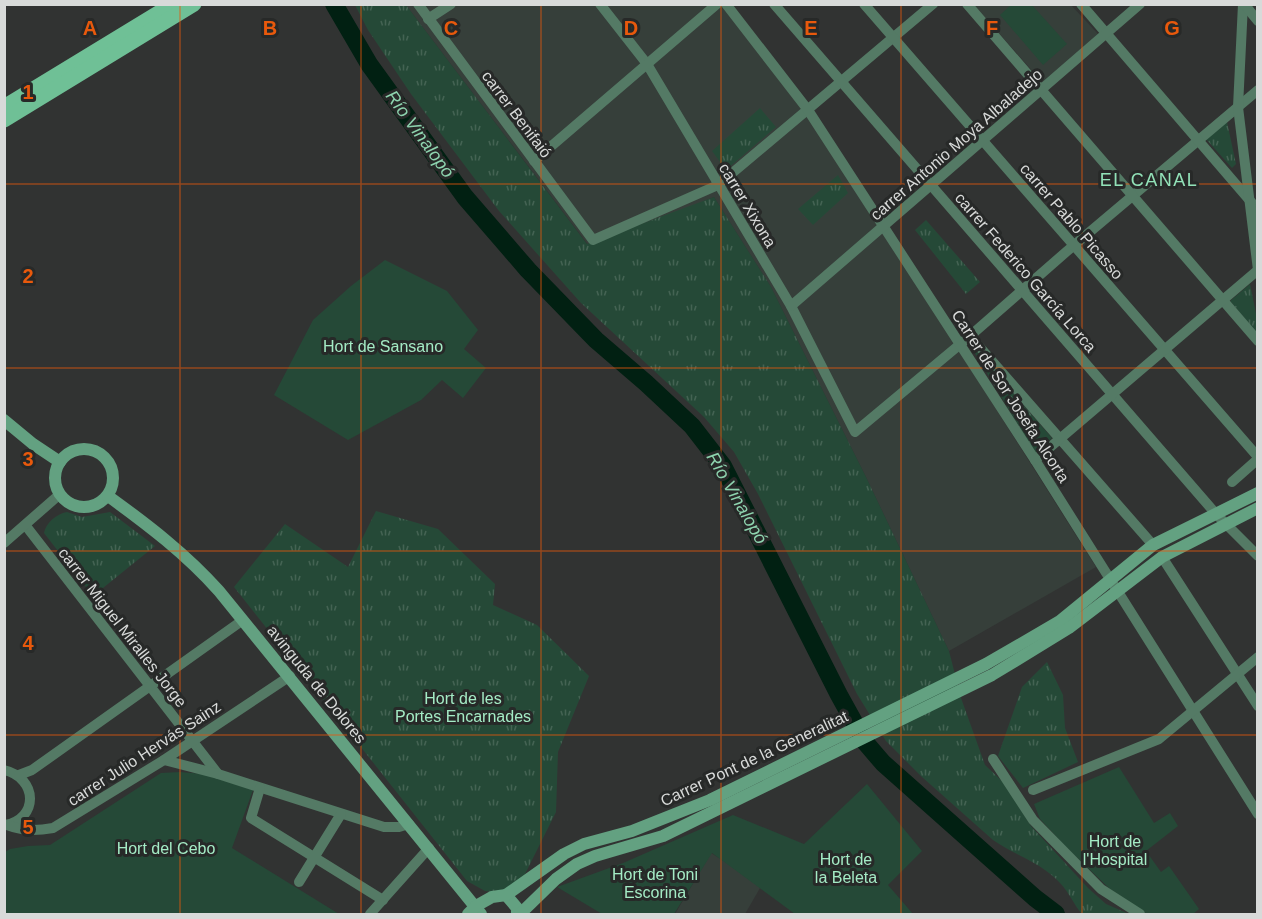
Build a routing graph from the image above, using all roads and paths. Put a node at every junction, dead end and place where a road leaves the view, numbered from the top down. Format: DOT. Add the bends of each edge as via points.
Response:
graph roads {
  1 [pos="173,4"];
  2 [pos="194,4"];
  3 [pos="418,4"];
  4 [pos="451,4"];
  5 [pos="600,4"];
  6 [pos="717,4"];
  7 [pos="726,4"];
  8 [pos="774,4"];
  9 [pos="864,4"];
  10 [pos="933,4"];
  11 [pos="966,4"];
  12 [pos="1080,4"];
  13 [pos="1140,4"];
  14 [pos="1244,4"];
  15 [pos="428,19"];
  16 [pos="1257,21"];
  17 [pos="1105,35"];
  18 [pos="893,38"];
  19 [pos="647,64"];
  20 [pos="841,82"];
  21 [pos="1257,90"];
  22 [pos="1041,91"];
  23 [pos="1238,106"];
  24 [pos="4,107"];
  25 [pos="808,110"];
  26 [pos="4,120"];
  27 [pos="1197,140"];
  28 [pos="983,141"];
  29 [pos="534,161"];
  30 [pos="718,185"];
  31 [pos="931,185"];
  32 [pos="1132,196"];
  33 [pos="1249,200"];
  34 [pos="1257,210"];
  35 [pos="884,226"];
  36 [pos="1074,245"];
  37 [pos="1257,270"];
  38 [pos="1022,290"];
  39 [pos="1222,300"];
  40 [pos="791,306"];
  41 [pos="970,336"];
  42 [pos="1257,341"];
  43 [pos="960,344"];
  44 [pos="1165,350"];
  45 [pos="1112,394"];
  46 [pos="4,420"];
  47 [pos="1060,438"];
  48 [pos="1257,458"];
  49 [pos="1035,460"];
  50 [pos="60,462"];
  51 [pos="1232,482"];
  52 [pos="1257,493"];
  53 [pos="60,495"];
  54 [pos="108,496"];
  55 [pos="1257,508"];
  56 [pos="1216,514"];
  57 [pos="1225,524"];
  58 [pos="26,526"];
  59 [pos="4,543"];
  60 [pos="1153,545"];
  61 [pos="1257,556"];
  62 [pos="1162,557"];
  63 [pos="1110,579"];
  64 [pos="1118,592"];
  65 [pos="243,620"];
  66 [pos="1257,657"];
  67 [pos="989,669"];
  68 [pos="1237,674"];
  69 [pos="290,676"];
  70 [pos="150,686"];
  71 [pos="1257,706"];
  72 [pos="1192,711"];
  73 [pos="192,741"];
  74 [pos="993,759"];
  75 [pos="164,760"];
  76 [pos="4,770"];
  77 [pos="218,774"];
  78 [pos="19,775"];
  79 [pos="260,788"];
  80 [pos="1033,790"];
  81 [pos="737,794"];
  82 [pos="341,814"];
  83 [pos="1257,814"];
  84 [pos="409,824"];
  85 [pos="6,825"];
  86 [pos="429,848"];
  87 [pos="314,858"];
  88 [pos="299,882"];
  89 [pos="506,895"];
  90 [pos="383,900"];
  91 [pos="475,912"];
  92 [pos="370,915"];
  93 [pos="518,915"];
  94 [pos="1140,915"];
  1 -- 24 [label="main road"];
  2 -- 26 [label="main road"];
  3 -- 15 [label="street, carrer Benifaió"];
  4 -- 15 [label="street"];
  5 -- 19 [label="street, carrer Xixona"];
  6 -- 19 [label="street"];
  7 -- 25 [label="street, Carrer de Sor Josefa Alcorta"];
  8 -- 20 [label="street, carrer Federico García Lorca"];
  9 -- 18 [label="street, carrer Pablo Picasso"];
  10 -- 18 [label="street"];
  11 -- 22 [label="street"];
  12 -- 17 [label="street"];
  13 -- 17 [label="street, carrer Antonio Moya Albaladejo"];
  14 -- 16 [label="street"];
  14 -- 23 [label="street"];
  15 -- 29 [label="street, carrer Benifaió"];
  17 -- 22 [label="street, carrer Antonio Moya Albaladejo"];
  17 -- 27 [label="street"];
  18 -- 20 [label="street"];
  18 -- 28 [label="street, carrer Pablo Picasso"];
  19 -- 29 [label="street"];
  19 -- 30 [label="street, carrer Xixona"];
  20 -- 25 [label="street"];
  20 -- 31 [label="street, carrer Federico García Lorca"];
  21 -- 23 [label="street"];
  22 -- 28 [label="street, carrer Antonio Moya Albaladejo"];
  22 -- 32 [label="street"];
  23 -- 27 [label="street"];
  23 -- 33 [label="street"];
  25 -- 30 [label="street"];
  25 -- 35 [label="street, Carrer de Sor Josefa Alcorta"];
  27 -- 32 [label="street"];
  27 -- 33 [label="street"];
  28 -- 31 [label="street, carrer Antonio Moya Albaladejo"];
  28 -- 36 [label="street, carrer Pablo Picasso"];
  29 -- 30 [label="street, carrer Benifaió" via="593,240"];
  30 -- 40 [label="street, carrer Xixona"];
  31 -- 35 [label="street, carrer Antonio Moya Albaladejo"];
  31 -- 38 [label="street, carrer Federico García Lorca"];
  32 -- 36 [label="street"];
  32 -- 39 [label="street"];
  33 -- 34 [label="street"];
  33 -- 37 [label="street"];
  35 -- 40 [label="street, carrer Antonio Moya Albaladejo"];
  35 -- 43 [label="street, Carrer de Sor Josefa Alcorta"];
  36 -- 38 [label="street"];
  36 -- 44 [label="street, carrer Pablo Picasso"];
  37 -- 39 [label="street"];
  38 -- 41 [label="street"];
  38 -- 45 [label="street, carrer Federico García Lorca"];
  39 -- 42 [label="street"];
  39 -- 44 [label="street"];
  40 -- 43 [label="street, carrer Xixona" via="855,432"];
  41 -- 43 [label="street"];
  41 -- 47 [label="street"];
  43 -- 49 [label="street, Carrer de Sor Josefa Alcorta"];
  44 -- 45 [label="street"];
  44 -- 48 [label="street, carrer Pablo Picasso"];
  45 -- 47 [label="street"];
  45 -- 56 [label="street, carrer Federico García Lorca"];
  46 -- 50 [label="main road"];
  47 -- 49 [label="street"];
  47 -- 60 [label="street"];
  48 -- 51 [label="street"];
  49 -- 63 [label="street, Carrer de Sor Josefa Alcorta"];
  50 -- 53 [label="main road" via="55,476"];
  50 -- 54 [label="main road" via="77,450 100,453 113,475"];
  52 -- 56 [label="main road"];
  53 -- 54 [label="main road" via="84,507"];
  53 -- 58 [label="street"];
  54 -- 65 [label="main road, avinguda de Dolores" via="196,565"];
  55 -- 57 [label="main road"];
  56 -- 57 [label="street, carrer Federico García Lorca"];
  56 -- 60 [label="main road"];
  57 -- 61 [label="street, carrer Federico García Lorca"];
  57 -- 62 [label="main road"];
  58 -- 59 [label="street"];
  58 -- 70 [label="street, carrer Miguel Miralles Jorge"];
  60 -- 63 [label="main road"];
  62 -- 64 [label="main road"];
  62 -- 68 [label="street"];
  63 -- 64 [label="street, Carrer de Sor Josefa Alcorta"];
  63 -- 67 [label="main road" via="1060,621"];
  64 -- 67 [label="main road" via="1069,628"];
  64 -- 72 [label="street, Carrer de Sor Josefa Alcorta"];
  65 -- 69 [label="main road, avinguda de Dolores"];
  65 -- 70 [label="street"];
  66 -- 68 [label="street"];
  67 -- 81 [label="main road, Carrer Pont de la Generalitat"];
  68 -- 71 [label="street"];
  68 -- 72 [label="street"];
  69 -- 73 [label="street, carrer Julio Hervás Sainz"];
  69 -- 84 [label="main road, avinguda de Dolores"];
  70 -- 73 [label="street, carrer Miguel Miralles Jorge"];
  70 -- 78 [label="street" via="32,770"];
  72 -- 80 [label="street" via="1159,739"];
  72 -- 83 [label="street, Carrer de Sor Josefa Alcorta"];
  73 -- 75 [label="street, carrer Julio Hervás Sainz"];
  73 -- 77 [label="street, carrer Miguel Miralles Jorge"];
  74 -- 94 [label="street" via="1033,820 1101,889"];
  75 -- 77 [label="street"];
  75 -- 85 [label="street, carrer Julio Hervás Sainz" via="53,828 35,831"];
  76 -- 78 [label="street"];
  77 -- 79 [label="street"];
  78 -- 85 [label="street" via="30,791 30,800 18,821"];
  79 -- 82 [label="street"];
  79 -- 87 [label="street" via="251,818"];
  81 -- 89 [label="main road, Carrer Pont de la Generalitat" via="584,844"];
  81 -- 93 [label="main road, Carrer Pont de la Generalitat" via="663,836 577,864"];
  82 -- 84 [label="street" via="384,827"];
  82 -- 87 [label="street"];
  84 -- 86 [label="main road, avinguda de Dolores"];
  86 -- 90 [label="street"];
  86 -- 91 [label="main road, avinguda de Dolores"];
  87 -- 88 [label="street"];
  87 -- 90 [label="street"];
  89 -- 91 [label="main road, Carrer Pont de la Generalitat" via="492,897"];
  89 -- 93 [label="main road, Carrer Pont de la Generalitat"];
  90 -- 92 [label="street"];
}
